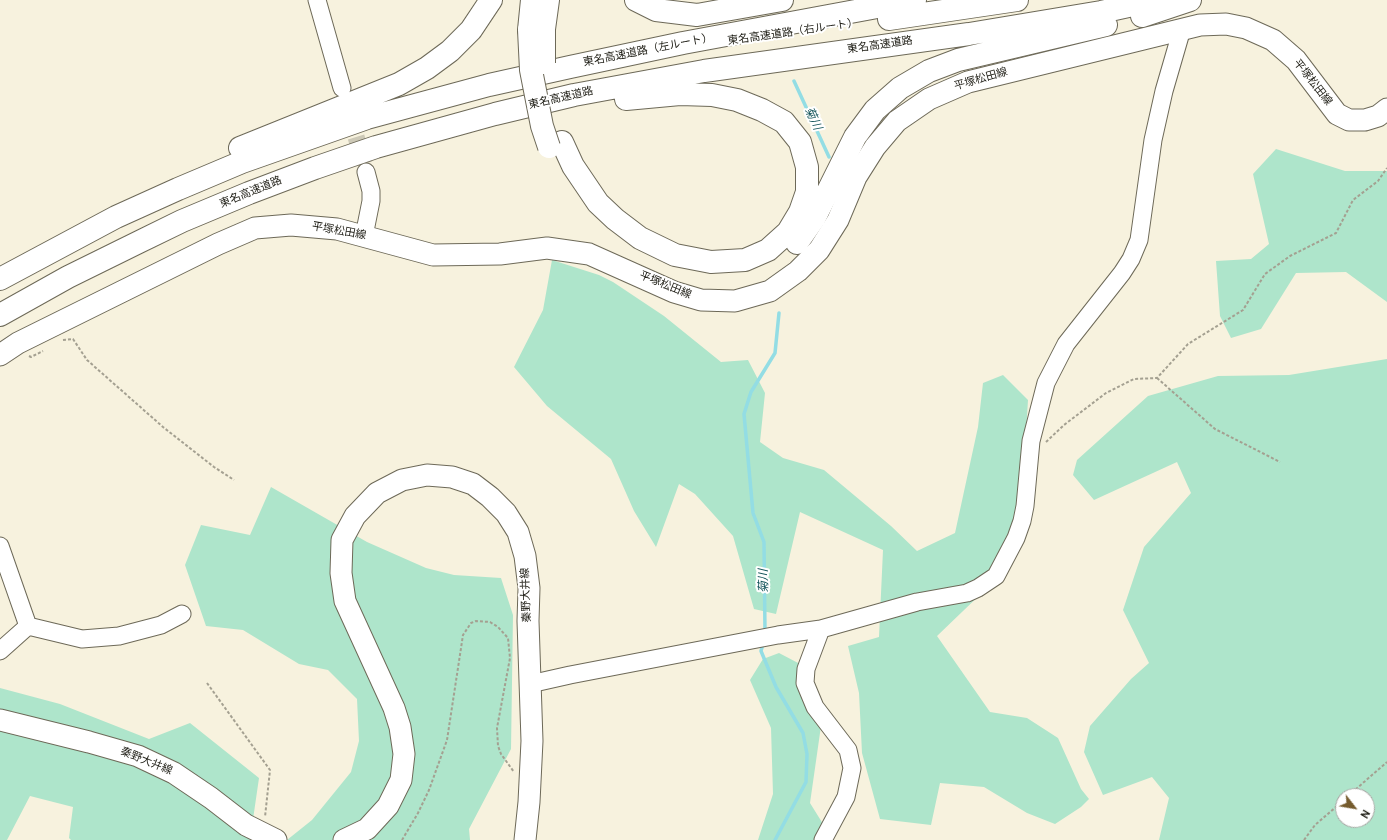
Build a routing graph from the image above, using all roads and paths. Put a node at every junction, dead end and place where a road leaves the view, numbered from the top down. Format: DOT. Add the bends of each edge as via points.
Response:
graph roads {
  1 [pos="317,0"];
  2 [pos="490,0"];
  3 [pos="532,0"];
  4 [pos="548,0"];
  5 [pos="636,0"];
  6 [pos="782,0"];
  7 [pos="915,0"];
  8 [pos="1017,0"];
  9 [pos="1156,0"];
  10 [pos="1190,0"];
  11 [pos="537,29"];
  12 [pos="1182,29"];
  13 [pos="570,66"];
  14 [pos="342,88"];
  15 [pos="1387,109"];
  16 [pos="556,144"];
  17 [pos="376,147"];
  18 [pos="1387,168"];
  19 [pos="366,172"];
  20 [pos="116,217"];
  21 [pos="364,236"];
  22 [pos="0,279"];
  23 [pos="0,315"];
  24 [pos="18,343"];
  25 [pos="57,343"];
  26 [pos="44,350"];
  27 [pos="0,356"];
  28 [pos="1157,378"];
  29 [pos="1030,450"];
  30 [pos="1280,462"];
  31 [pos="234,480"];
  32 [pos="0,546"];
  33 [pos="182,614"];
  34 [pos="28,626"];
  35 [pos="821,630"];
  36 [pos="0,651"];
  37 [pos="207,682"];
  38 [pos="530,684"];
  39 [pos="0,720"];
  40 [pos="1387,762"];
  41 [pos="530,782"];
  42 [pos="1357,788"];
  43 [pos="1335,808"];
  44 [pos="270,837"];
  45 [pos="344,840"];
  46 [pos="402,840"];
  47 [pos="524,840"];
  48 [pos="823,840"];
  49 [pos="1304,840"];
  1 -- 14 [label="street"];
  2 -- 20 [label="highway" via="471,30 450,51 427,68 399,84 245,146 172,182"];
  3 -- 11 [label="highway"];
  4 -- 11 [label="highway"];
  5 -- 6 [label="highway" via="656,10 697,14"];
  7 -- 13 [label="highway, 東名高速道路（左ルート）"];
  8 -- 13 [label="highway, 東名高速道路（右ルート）"];
  9 -- 17 [label="highway, 東名高速道路" via="969,34 758,63 636,83 495,114"];
  10 -- 16 [label="highway" via="1121,21 958,60 929,71 900,88 875,110 856,137 800,241 775,262 750,272 710,275 679,270 634,250 605,229 589,213 561,171"];
  11 -- 16 [label="highway, bridge" via="555,123"];
  12 -- 15 [label="main road, 平塚松田線" via="1226,24 1246,28 1273,40 1296,60 1337,114 1350,120 1365,120 1378,116"];
  12 -- 21 [label="main road, 平塚松田線" via="968,82 929,98 897,121 875,147 856,177 838,220 820,250 798,271 770,291 735,301 701,300 674,292 589,254 547,248 500,254 433,255"];
  12 -- 29 [label="street" via="1164,91 1154,140 1139,240 1122,273 1076,329 1058,358 1046,383"];
  13 -- 20 [label="highway" via="489,85 359,121 242,162"];
  16 -- 17 [label="highway" via="598,203 615,219 640,238 675,255 711,262 745,260 768,250 788,232 800,212 807,192 807,167 800,142 784,122 737,100 712,95 680,94 618,100 452,135"];
  17 -- 23 [label="highway, 東名高速道路" via="300,173 182,221 68,277"];
  18 -- 28 [label="path" via="1378,181 1353,200 1336,233 1290,256 1265,274 1243,310 1188,344"];
  19 -- 21 [label="street" via="372,201"];
  20 -- 22 [label="highway"];
  21 -- 24 [label="main road, 平塚松田線" via="337,229 291,225 255,228"];
  24 -- 26 [label="path" via="23,352 31,357"];
  24 -- 27 [label="main road, 平塚松田線"];
  25 -- 31 [label="path" via="73,339 87,360 157,422"];
  28 -- 29 [label="path" via="1134,379 1106,393 1044,444"];
  28 -- 30 [label="path" via="1215,429"];
  29 -- 35 [label="street" via="1022,521 996,576 967,593 917,602"];
  32 -- 34 [label="street"];
  33 -- 34 [label="street" via="161,624 119,636 82,639"];
  34 -- 36 [label="street"];
  35 -- 38 [label="street" via="673,654"];
  35 -- 48 [label="street" via="806,669 805,683 815,707 848,750 852,768 846,797"];
  37 -- 44 [label="path" via="270,770"];
  38 -- 41 [label="main road, 秦野大井線"];
  38 -- 45 [label="main road, 秦野大井線" via="525,556 518,532 506,513 490,496 473,484 452,477 427,475 402,480 377,493 355,516 342,540 341,573 345,601 394,708 404,754 401,780 388,806 367,829"];
  39 -- 44 [label="main road, 秦野大井線" via="138,756 174,773 246,825"];
  40 -- 42 [label="path"];
  41 -- 46 [label="path" via="509,766 498,746 497,728 510,658 508,638 490,622 476,621 471,623 463,635 447,740 429,790"];
  41 -- 47 [label="main road, 秦野大井線"];
  43 -- 49 [label="path" via="1315,825"];
}
